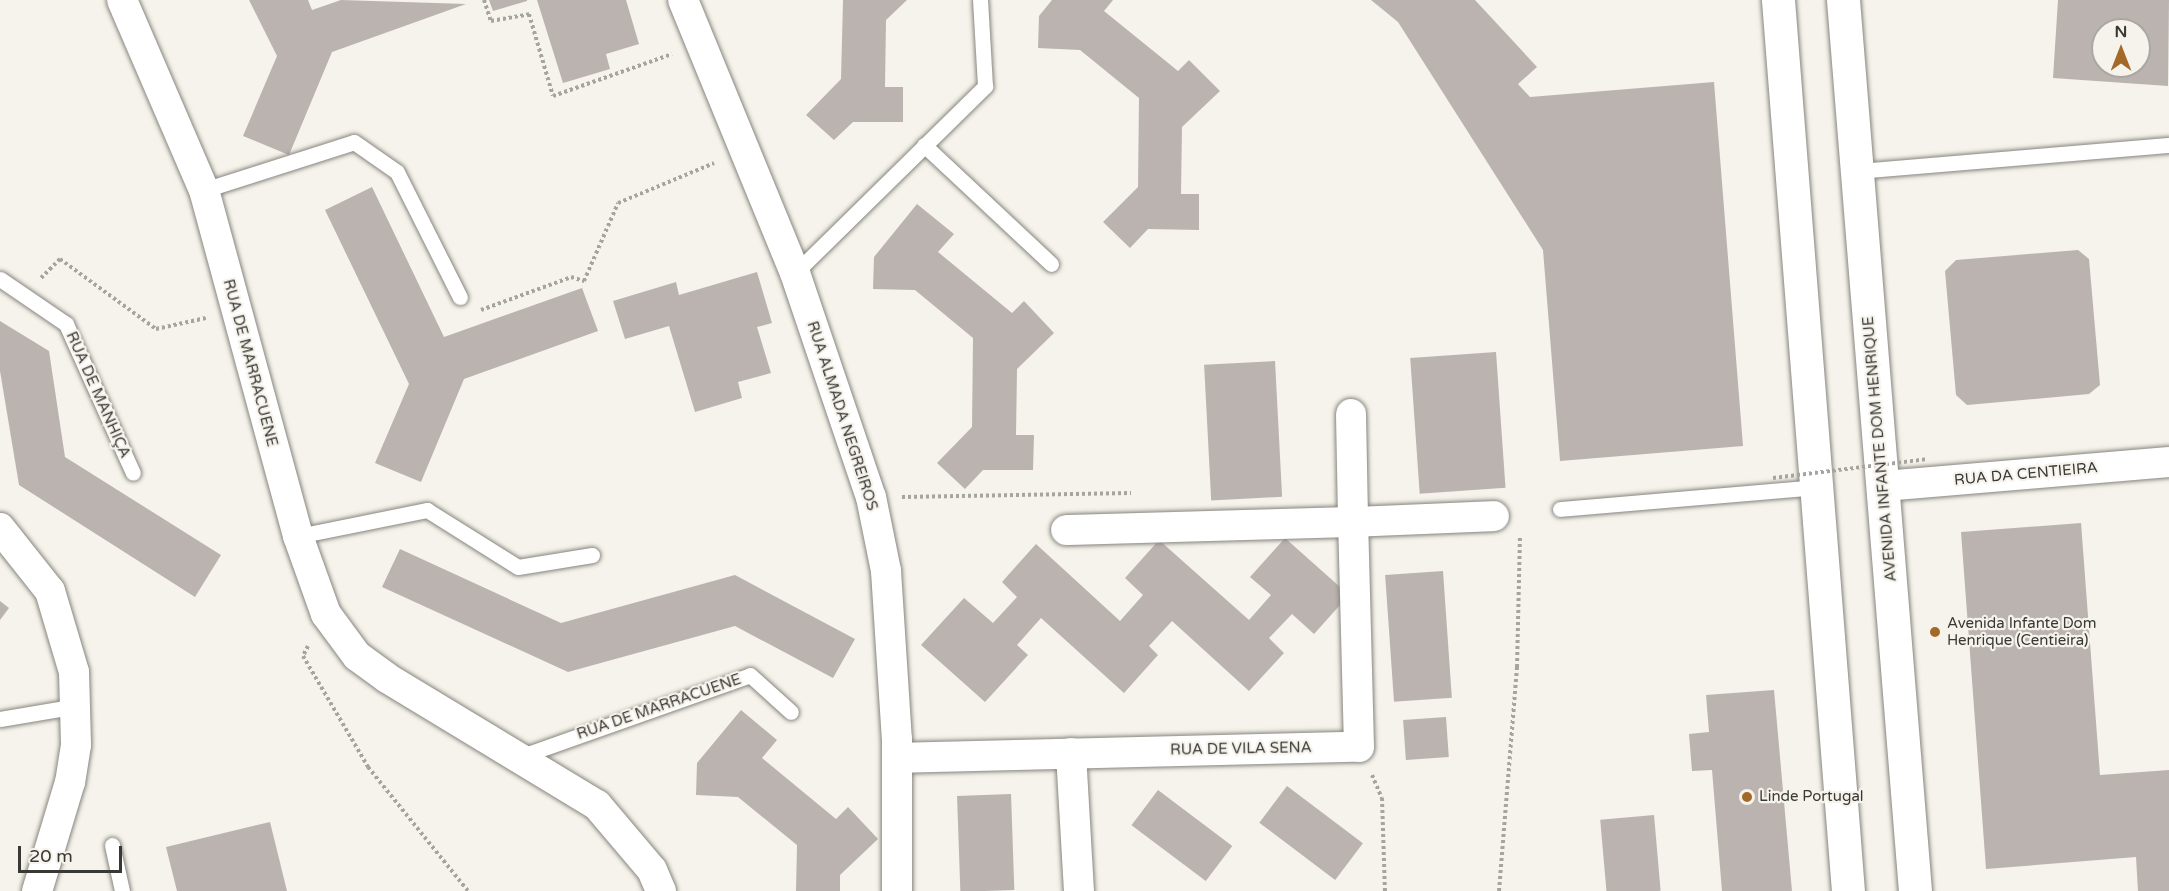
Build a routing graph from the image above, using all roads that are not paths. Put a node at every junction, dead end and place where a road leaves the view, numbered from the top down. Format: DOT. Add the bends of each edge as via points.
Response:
graph roads {
  1 [pos="122,0"];
  2 [pos="683,0"];
  3 [pos="980,0"];
  4 [pos="1844,3"];
  5 [pos="1776,5"];
  6 [pos="924,145"];
  7 [pos="2169,145"];
  8 [pos="1858,171"];
  9 [pos="204,190"];
  10 [pos="1051,264"];
  11 [pos="795,273"];
  12 [pos="0,279"];
  13 [pos="460,297"];
  14 [pos="1352,414"];
  15 [pos="2169,462"];
  16 [pos="133,473"];
  17 [pos="1884,486"];
  18 [pos="1816,487"];
  19 [pos="1560,509"];
  20 [pos="1507,521"];
  21 [pos="1353,522"];
  22 [pos="0,528"];
  23 [pos="1066,530"];
  24 [pos="298,536"];
  25 [pos="592,555"];
  26 [pos="76,706"];
  27 [pos="791,712"];
  28 [pos="0,719"];
  29 [pos="1071,753"];
  30 [pos="516,758"];
  31 [pos="898,758"];
  32 [pos="112,845"];
  33 [pos="37,891"];
  34 [pos="122,891"];
  35 [pos="661,891"];
  36 [pos="897,891"];
  37 [pos="1079,891"];
  38 [pos="1848,891"];
  39 [pos="1915,891"];
  1 -- 9 [label="street, RUA DE MARRACUENE"];
  2 -- 11 [label="street, RUA ALMADA NEGREIROS"];
  3 -- 6 [label="lane" via="985,86"];
  4 -- 8 [label="highway, AVENIDA INFANTE DOM HENRIQUE"];
  5 -- 18 [label="highway"];
  6 -- 10 [label="lane"];
  6 -- 11 [label="lane"];
  7 -- 8 [label="lane"];
  8 -- 17 [label="highway, AVENIDA INFANTE DOM HENRIQUE"];
  9 -- 13 [label="lane" via="354,142 397,172"];
  9 -- 24 [label="street, RUA DE MARRACUENE"];
  11 -- 31 [label="street, RUA ALMADA NEGREIROS" via="871,497 886,571"];
  12 -- 16 [label="lane, RUA DE MANHIÇA" via="66,324"];
  14 -- 21 [label="street, RUA DE VILA SENA"];
  15 -- 17 [label="street, RUA DA CENTIEIRA"];
  17 -- 39 [label="highway, AVENIDA INFANTE DOM HENRIQUE"];
  18 -- 19 [label="lane"];
  18 -- 38 [label="highway"];
  20 -- 21 [label="street"];
  21 -- 23 [label="street"];
  21 -- 29 [label="street, RUA DE VILA SENA" via="1359,747"];
  22 -- 26 [label="street" via="35,567 60,614"];
  24 -- 25 [label="lane" via="426,510 518,567"];
  24 -- 30 [label="street, RUA DE MARRACUENE" via="326,614 364,662"];
  26 -- 28 [label="lane"];
  26 -- 33 [label="street" via="70,782"];
  27 -- 30 [label="lane, RUA DE MARRACUENE" via="750,675"];
  29 -- 31 [label="street, RUA DE VILA SENA"];
  29 -- 37 [label="street"];
  30 -- 35 [label="street, RUA DE MARRACUENE" via="597,805 652,870"];
  31 -- 36 [label="street, RUA ALMADA NEGREIROS"];
  32 -- 34 [label="lane"];
}
